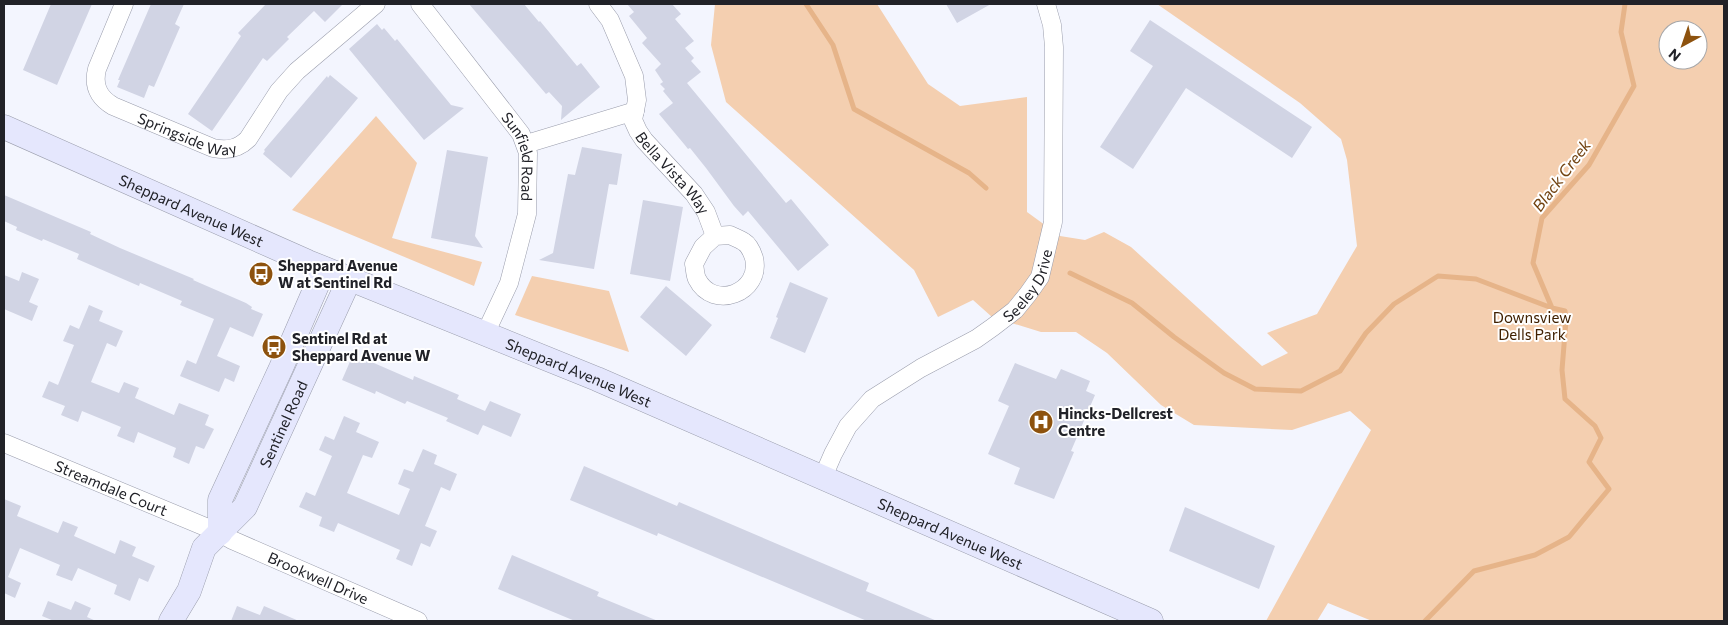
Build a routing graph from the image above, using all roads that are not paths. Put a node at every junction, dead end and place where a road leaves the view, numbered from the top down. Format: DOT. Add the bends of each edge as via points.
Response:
graph roads {
  1 [pos="124,4"];
  2 [pos="376,4"];
  3 [pos="420,4"];
  4 [pos="598,4"];
  5 [pos="1046,4"];
  6 [pos="635,111"];
  7 [pos="4,127"];
  8 [pos="526,144"];
  9 [pos="716,236"];
  10 [pos="324,269"];
  11 [pos="349,280"];
  12 [pos="485,334"];
  13 [pos="4,443"];
  14 [pos="823,477"];
  15 [pos="220,533"];
  16 [pos="171,621"];
  17 [pos="418,621"];
  18 [pos="1151,621"];
  1 -- 2 [label="street, Springside Way" via="97,68 98,92 113,106 223,150 243,144 279,91 297,71"];
  3 -- 8 [label="street, Sunfield Road" via="522,134"];
  4 -- 6 [label="street, Bella Vista Way" via="610,20 634,76 638,100"];
  5 -- 14 [label="street, Seeley Drive" via="1054,47 1053,222 1040,277 1015,310 994,326 872,399 848,426"];
  6 -- 8 [label="street"];
  6 -- 9 [label="street, Bella Vista Way" via="633,120 638,131 694,194"];
  7 -- 10 [label="main road, Sheppard Avenue West"];
  8 -- 12 [label="street, Sunfield Road" via="529,164 527,214 509,283"];
  10 -- 11 [label="main road, Sheppard Avenue West"];
  10 -- 15 [label="main road, Sentinel Road" via="220,500"];
  11 -- 12 [label="main road, Sheppard Avenue West"];
  11 -- 15 [label="main road, Sentinel Road" via="245,508"];
  12 -- 14 [label="main road, Sheppard Avenue West"];
  13 -- 15 [label="street, Streamdale Court"];
  14 -- 18 [label="main road, Sheppard Avenue West"];
  15 -- 16 [label="main road, Sentinel Road" via="204,548 189,591"];
  15 -- 17 [label="street, Brookwell Drive"];
}
